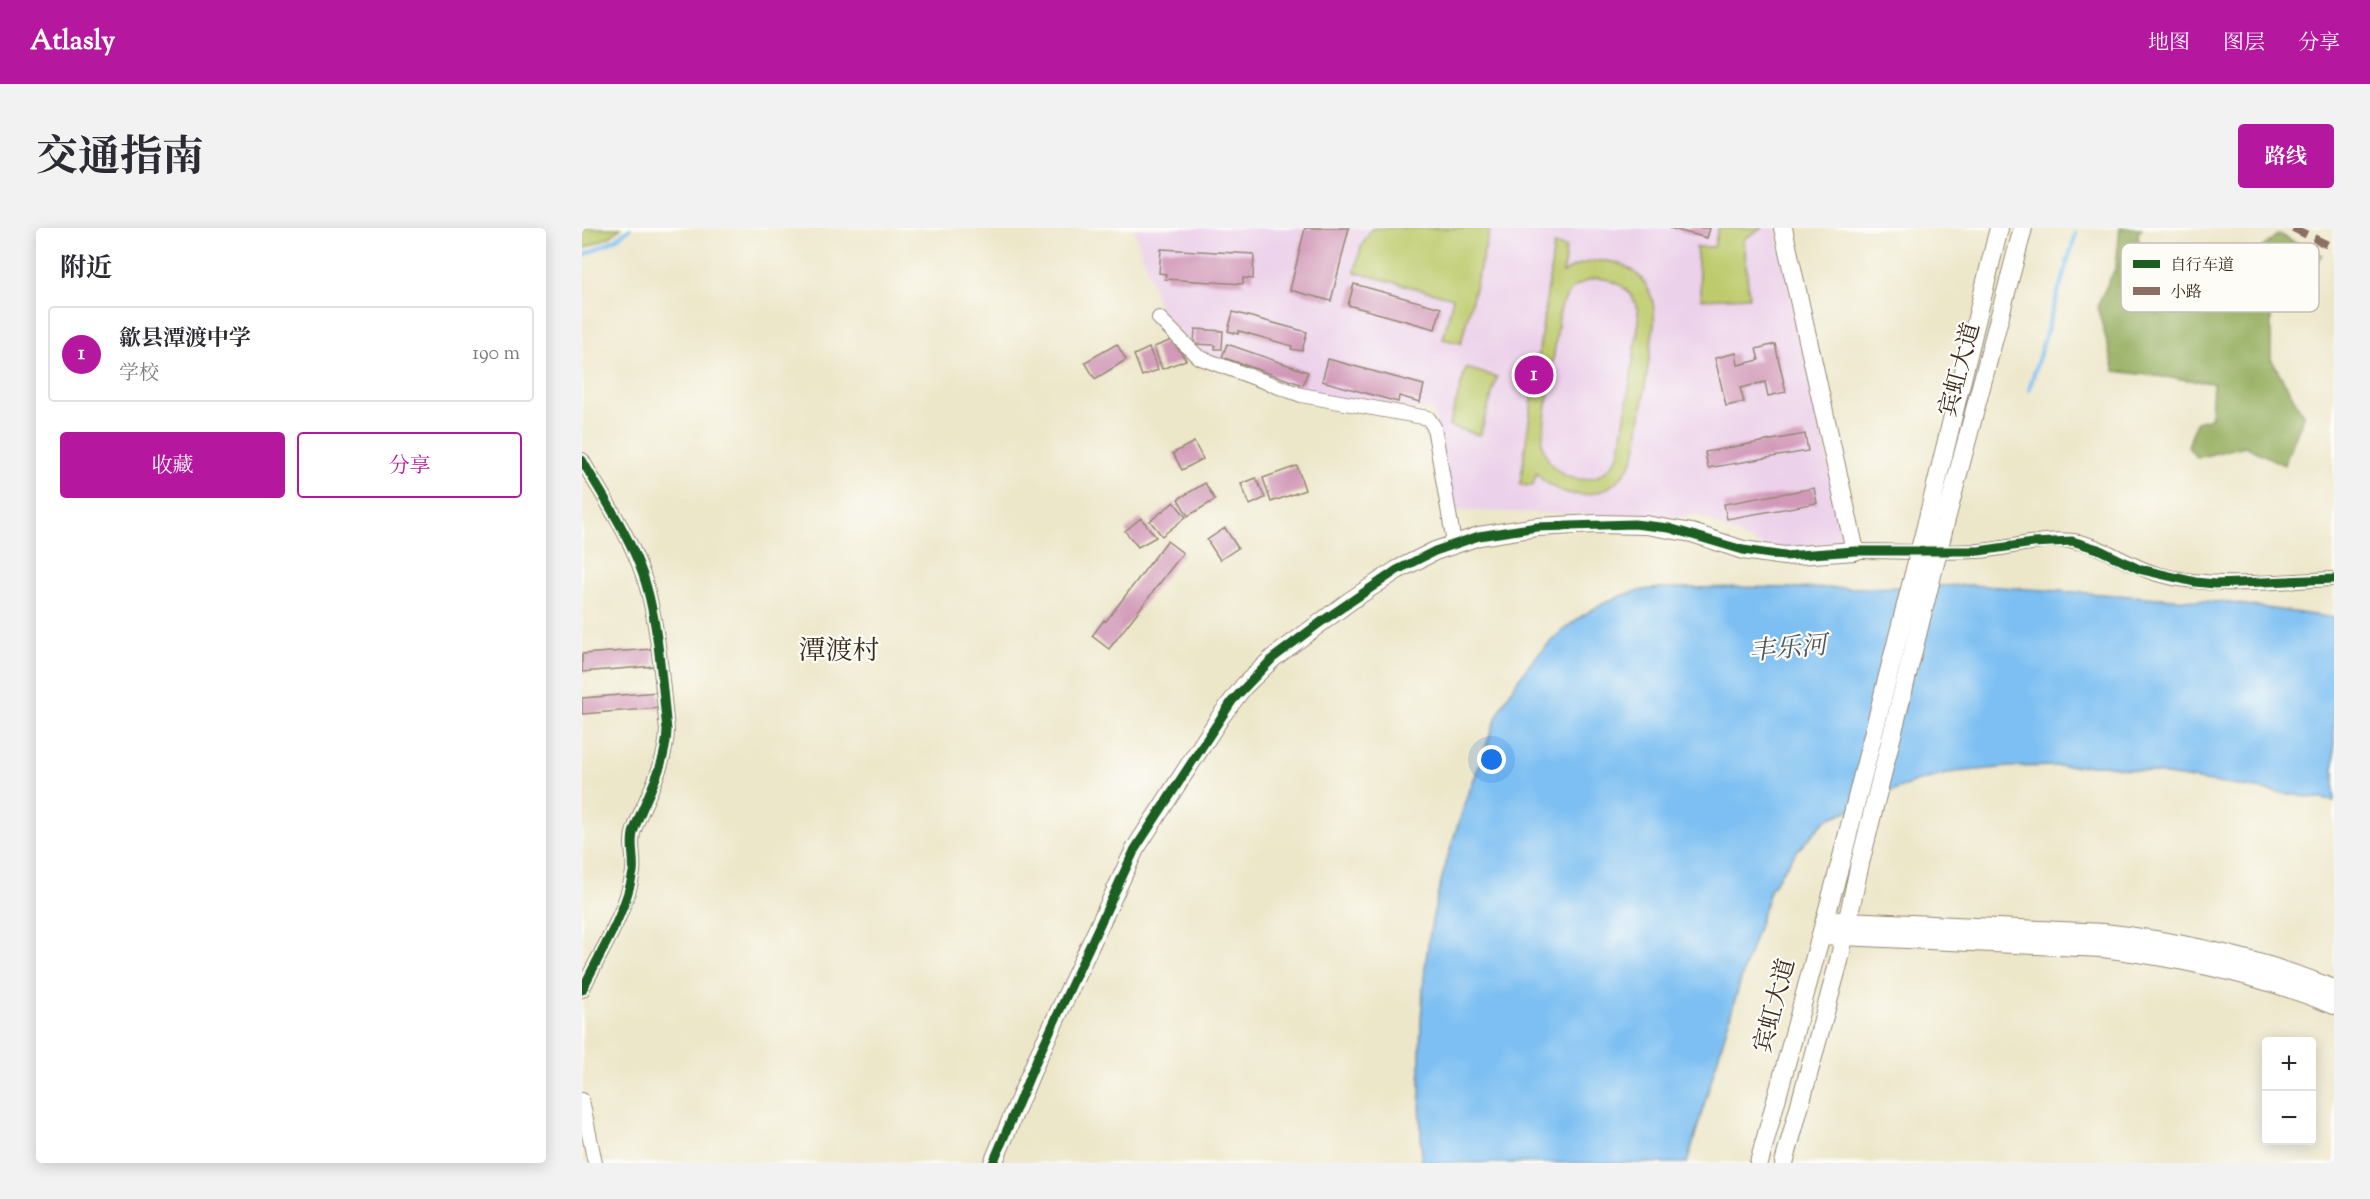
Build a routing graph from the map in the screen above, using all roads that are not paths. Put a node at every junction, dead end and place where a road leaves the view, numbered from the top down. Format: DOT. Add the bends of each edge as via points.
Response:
graph roads {
  1 [pos="1783,228"];
  2 [pos="2000,228"];
  3 [pos="2023,228"];
  4 [pos="1159,318"];
  5 [pos="582,460"];
  6 [pos="1936,523"];
  7 [pos="1454,543"];
  8 [pos="1855,550"];
  9 [pos="2334,579"];
  10 [pos="1850,862"];
  11 [pos="1823,927"];
  12 [pos="1846,928"];
  13 [pos="2334,989"];
  14 [pos="582,990"];
  15 [pos="2334,1005"];
  16 [pos="582,1100"];
  17 [pos="595,1163"];
  18 [pos="993,1163"];
  19 [pos="1759,1163"];
  20 [pos="1784,1163"];
  1 -- 8 [label="street"];
  2 -- 6 [label="street, 宾虹大道"];
  3 -- 6 [label="street, 宾虹大道"];
  4 -- 7 [label="street" via="1198,357 1300,395 1428,418 1434,428"];
  5 -- 14 [label="street" via="644,576 667,730 661,767 632,833 633,871 623,905"];
  6 -- 10 [label="street, bridge"];
  7 -- 8 [label="street" via="1537,527 1634,524 1681,531 1764,554"];
  7 -- 18 [label="street" via="1397,570 1340,608 1273,658 1232,700 1135,849"];
  8 -- 9 [label="street" via="1979,551 2072,542 2098,549 2139,569 2195,582"];
  10 -- 11 [label="street, 宾虹大道"];
  10 -- 12 [label="street, 宾虹大道"];
  11 -- 12 [label="street"];
  11 -- 19 [label="street, 宾虹大道"];
  12 -- 13 [label="street" via="2104,933 2147,938 2230,955"];
  12 -- 15 [label="street" via="2144,953 2226,969"];
  12 -- 20 [label="street, 宾虹大道"];
  16 -- 17 [label="street"];
}
